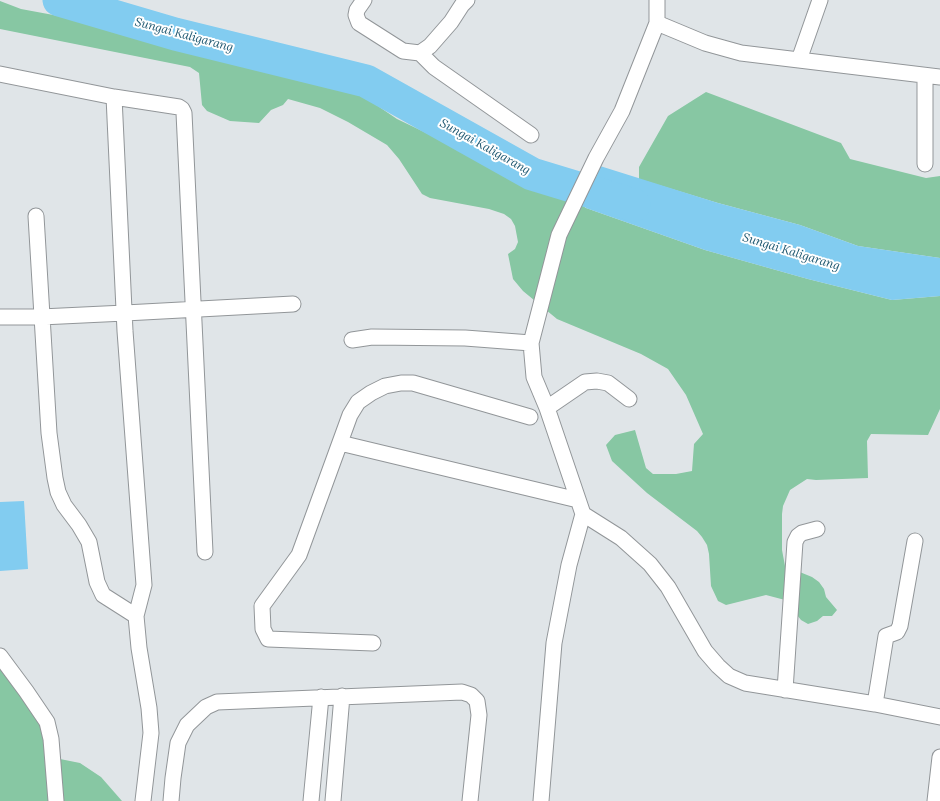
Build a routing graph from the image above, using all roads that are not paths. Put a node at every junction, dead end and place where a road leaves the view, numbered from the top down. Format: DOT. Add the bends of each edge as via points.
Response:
graph roads {
  1 [pos="364,0"];
  2 [pos="467,0"];
  3 [pos="657,0"];
  4 [pos="820,0"];
  5 [pos="657,23"];
  6 [pos="420,53"];
  7 [pos="799,60"];
  8 [pos="0,74"];
  9 [pos="933,76"];
  10 [pos="114,98"];
  11 [pos="531,135"];
  12 [pos="925,164"];
  13 [pos="36,216"];
  14 [pos="294,304"];
  15 [pos="193,309"];
  16 [pos="125,313"];
  17 [pos="0,316"];
  18 [pos="41,317"];
  19 [pos="352,340"];
  20 [pos="531,343"];
  21 [pos="629,399"];
  22 [pos="547,408"];
  23 [pos="530,417"];
  24 [pos="340,443"];
  25 [pos="578,500"];
  26 [pos="583,514"];
  27 [pos="816,529"];
  28 [pos="915,541"];
  29 [pos="205,552"];
  30 [pos="136,616"];
  31 [pos="373,643"];
  32 [pos="0,656"];
  33 [pos="785,690"];
  34 [pos="342,696"];
  35 [pos="321,697"];
  36 [pos="875,704"];
  37 [pos="940,717"];
  38 [pos="940,757"];
  39 [pos="56,801"];
  40 [pos="143,801"];
  41 [pos="171,801"];
  42 [pos="311,801"];
  43 [pos="333,801"];
  44 [pos="470,801"];
  45 [pos="541,801"];
  46 [pos="935,801"];
  1 -- 6 [label="street" via="357,10 359,23 402,52"];
  2 -- 6 [label="street" via="430,46"];
  3 -- 5 [label="street"];
  4 -- 7 [label="street"];
  5 -- 7 [label="street" via="705,43 741,53"];
  5 -- 20 [label="street" via="622,111 559,235"];
  6 -- 11 [label="street" via="434,67"];
  7 -- 9 [label="street"];
  8 -- 10 [label="street"];
  9 -- 12 [label="street"];
  10 -- 15 [label="street" via="179,107 184,113"];
  10 -- 16 [label="street"];
  13 -- 18 [label="street"];
  14 -- 15 [label="street"];
  15 -- 16 [label="street"];
  15 -- 29 [label="street"];
  16 -- 18 [label="street"];
  16 -- 30 [label="street" via="144,585"];
  17 -- 18 [label="street"];
  18 -- 30 [label="street" via="49,433 58,492 89,542 97,582 104,595"];
  19 -- 20 [label="street" via="372,337 465,338"];
  20 -- 22 [label="street" via="534,377"];
  21 -- 22 [label="street" via="608,384 597,381 585,382"];
  22 -- 25 [label="street"];
  23 -- 24 [label="street" via="413,383 400,383 385,386 358,402 350,415"];
  24 -- 25 [label="street"];
  24 -- 31 [label="street" via="299,555 262,606 263,629 268,639"];
  25 -- 26 [label="street"];
  26 -- 33 [label="street" via="622,538 650,564 668,587 705,651 728,676"];
  26 -- 45 [label="street" via="569,565 554,643"];
  27 -- 33 [label="street" via="802,533 795,542"];
  28 -- 36 [label="street" via="900,626 898,632 886,636"];
  30 -- 40 [label="street" via="138,648 151,733"];
  32 -- 39 [label="street" via="46,722 51,739"];
  33 -- 36 [label="street"];
  34 -- 35 [label="street"];
  34 -- 43 [label="street"];
  34 -- 44 [label="street" via="462,692 471,695 477,701 479,715"];
  35 -- 41 [label="street" via="217,702 206,707 188,725 178,743"];
  35 -- 42 [label="street"];
  36 -- 37 [label="street"];
  38 -- 46 [label="street"];
}
